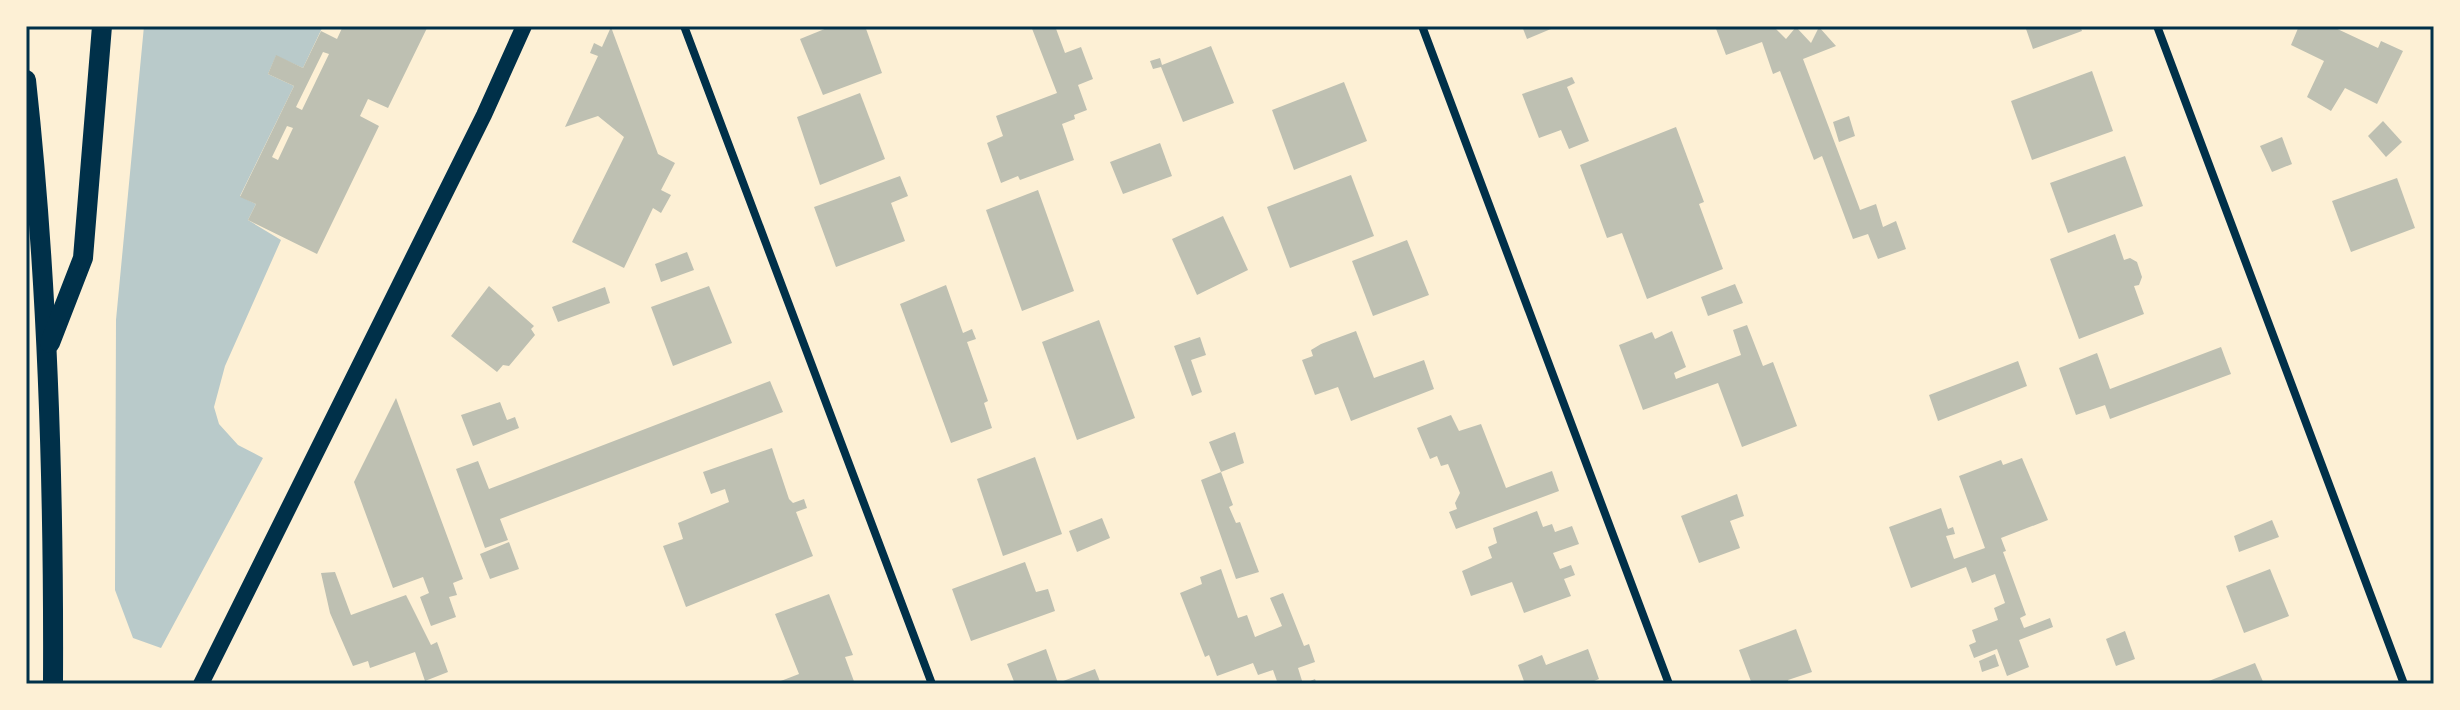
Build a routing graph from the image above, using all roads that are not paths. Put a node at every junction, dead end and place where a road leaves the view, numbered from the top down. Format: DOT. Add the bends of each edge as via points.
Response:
graph roads {
  1 [pos="102,26"];
  2 [pos="524,26"];
  3 [pos="684,26"];
  4 [pos="1422,26"];
  5 [pos="2157,26"];
  6 [pos="26,80"];
  7 [pos="48,346"];
  8 [pos="53,684"];
  9 [pos="201,684"];
  10 [pos="932,684"];
  11 [pos="1669,684"];
  12 [pos="2404,684"];
  1 -- 7 [label="main road" via="83,258"];
  2 -- 9 [label="main road"];
  3 -- 10 [label="street"];
  4 -- 11 [label="street"];
  5 -- 12 [label="street"];
  6 -- 7 [label="main road"];
  7 -- 8 [label="main road"];
}
